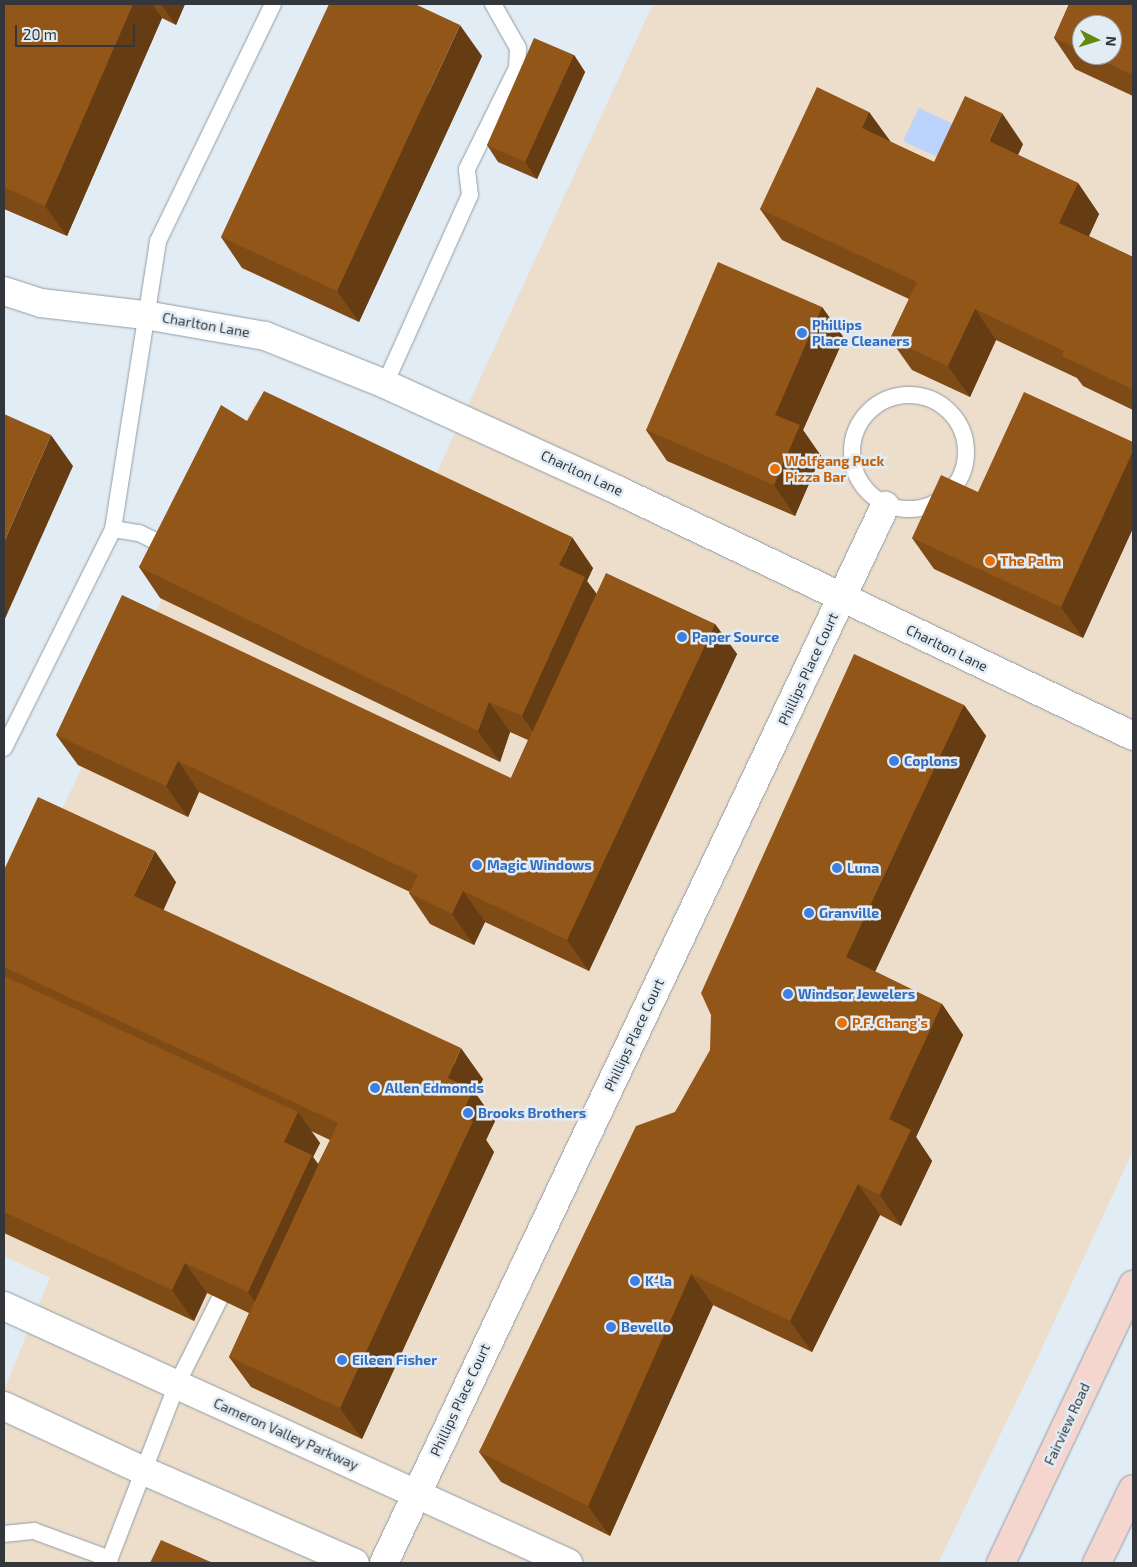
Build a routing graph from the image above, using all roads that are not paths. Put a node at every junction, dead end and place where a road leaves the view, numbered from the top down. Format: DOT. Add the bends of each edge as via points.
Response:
graph roads {
  1 [pos="272,4"];
  2 [pos="493,4"];
  3 [pos="4,291"];
  4 [pos="145,315"];
  5 [pos="385,384"];
  6 [pos="885,506"];
  7 [pos="113,529"];
  8 [pos="183,553"];
  9 [pos="842,597"];
  10 [pos="1133,736"];
  11 [pos="4,748"];
  12 [pos="214,1267"];
  13 [pos="1133,1285"];
  14 [pos="4,1306"];
  15 [pos="177,1384"];
  16 [pos="4,1406"];
  17 [pos="144,1471"];
  18 [pos="1133,1489"];
  19 [pos="416,1493"];
  20 [pos="4,1534"];
  21 [pos="109,1561"];
  22 [pos="355,1563"];
  23 [pos="384,1563"];
  24 [pos="568,1563"];
  25 [pos="1001,1563"];
  26 [pos="1098,1563"];
  1 -- 4 [label="lane" via="158,241"];
  2 -- 5 [label="lane" via="518,48 517,68 467,169 470,195"];
  3 -- 4 [label="street, Charlton Lane" via="40,303"];
  4 -- 5 [label="street, Charlton Lane" via="265,336"];
  4 -- 7 [label="lane"];
  5 -- 9 [label="street, Charlton Lane" via="611,486"];
  6 -- 6 [label="lane" via="910,510 929,504 950,493 962,475 967,453 962,430 950,411 931,399 909,394 887,399 868,411 856,430 852,452 856,475 868,493"];
  6 -- 9 [label="street, Phillips Place Court"];
  7 -- 8 [label="lane" via="139,533"];
  7 -- 11 [label="lane"];
  9 -- 10 [label="street, Charlton Lane"];
  9 -- 19 [label="street, Phillips Place Court"];
  12 -- 15 [label="lane" via="234,1271"];
  13 -- 25 [label="main road, Fairview Road"];
  14 -- 15 [label="street, Cameron Valley Parkway"];
  15 -- 17 [label="lane"];
  15 -- 19 [label="street, Cameron Valley Parkway"];
  16 -- 17 [label="street"];
  17 -- 21 [label="lane"];
  17 -- 22 [label="street"];
  18 -- 26 [label="main road"];
  19 -- 23 [label="street, Phillips Place Court"];
  19 -- 24 [label="street, Cameron Valley Parkway"];
  20 -- 21 [label="lane" via="34,1531"];
}
